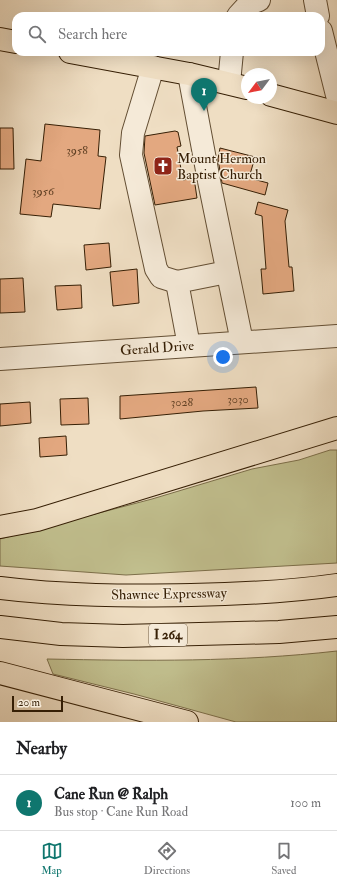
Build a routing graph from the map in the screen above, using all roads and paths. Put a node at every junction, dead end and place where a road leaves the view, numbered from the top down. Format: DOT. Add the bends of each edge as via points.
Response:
graph roads {
  1 [pos="259,0"];
  2 [pos="314,0"];
  3 [pos="242,12"];
  4 [pos="319,12"];
  5 [pos="325,29"];
  6 [pos="0,39"];
  7 [pos="12,41"];
  8 [pos="92,56"];
  9 [pos="233,56"];
  10 [pos="153,67"];
  11 [pos="189,74"];
  12 [pos="238,85"];
  13 [pos="337,95"];
  14 [pos="277,96"];
  15 [pos="337,113"];
  16 [pos="227,272"];
  17 [pos="177,282"];
  18 [pos="337,336"];
  19 [pos="242,342"];
  20 [pos="189,346"];
  21 [pos="0,359"];
  22 [pos="337,428"];
  23 [pos="0,527"];
  24 [pos="336,585"];
  25 [pos="0,588"];
  26 [pos="0,627"];
  27 [pos="336,627"];
  28 [pos="0,673"];
  29 [pos="187,722"];
  1 -- 3 [label="street" via="249,4"];
  2 -- 4 [label="street"];
  5 -- 13 [label="street"];
  6 -- 7 [label="main road"];
  8 -- 10 [label="main road"];
  9 -- 12 [label="street"];
  10 -- 11 [label="main road"];
  10 -- 17 [label="street" via="133,133 131,155 156,269 161,277"];
  11 -- 12 [label="main road"];
  11 -- 16 [label="street"];
  14 -- 15 [label="main road"];
  16 -- 17 [label="street"];
  16 -- 19 [label="street"];
  17 -- 20 [label="street"];
  18 -- 19 [label="street, Gerald Drive"];
  19 -- 20 [label="street, Gerald Drive"];
  20 -- 21 [label="street, Gerald Drive"];
  22 -- 23 [label="main road" via="37,520"];
  24 -- 25 [label="main road, Shawnee Expressway" via="242,594 142,596 67,594"];
  26 -- 27 [label="main road, I 264" via="61,634 123,636 279,632"];
  28 -- 29 [label="main road"];
}
